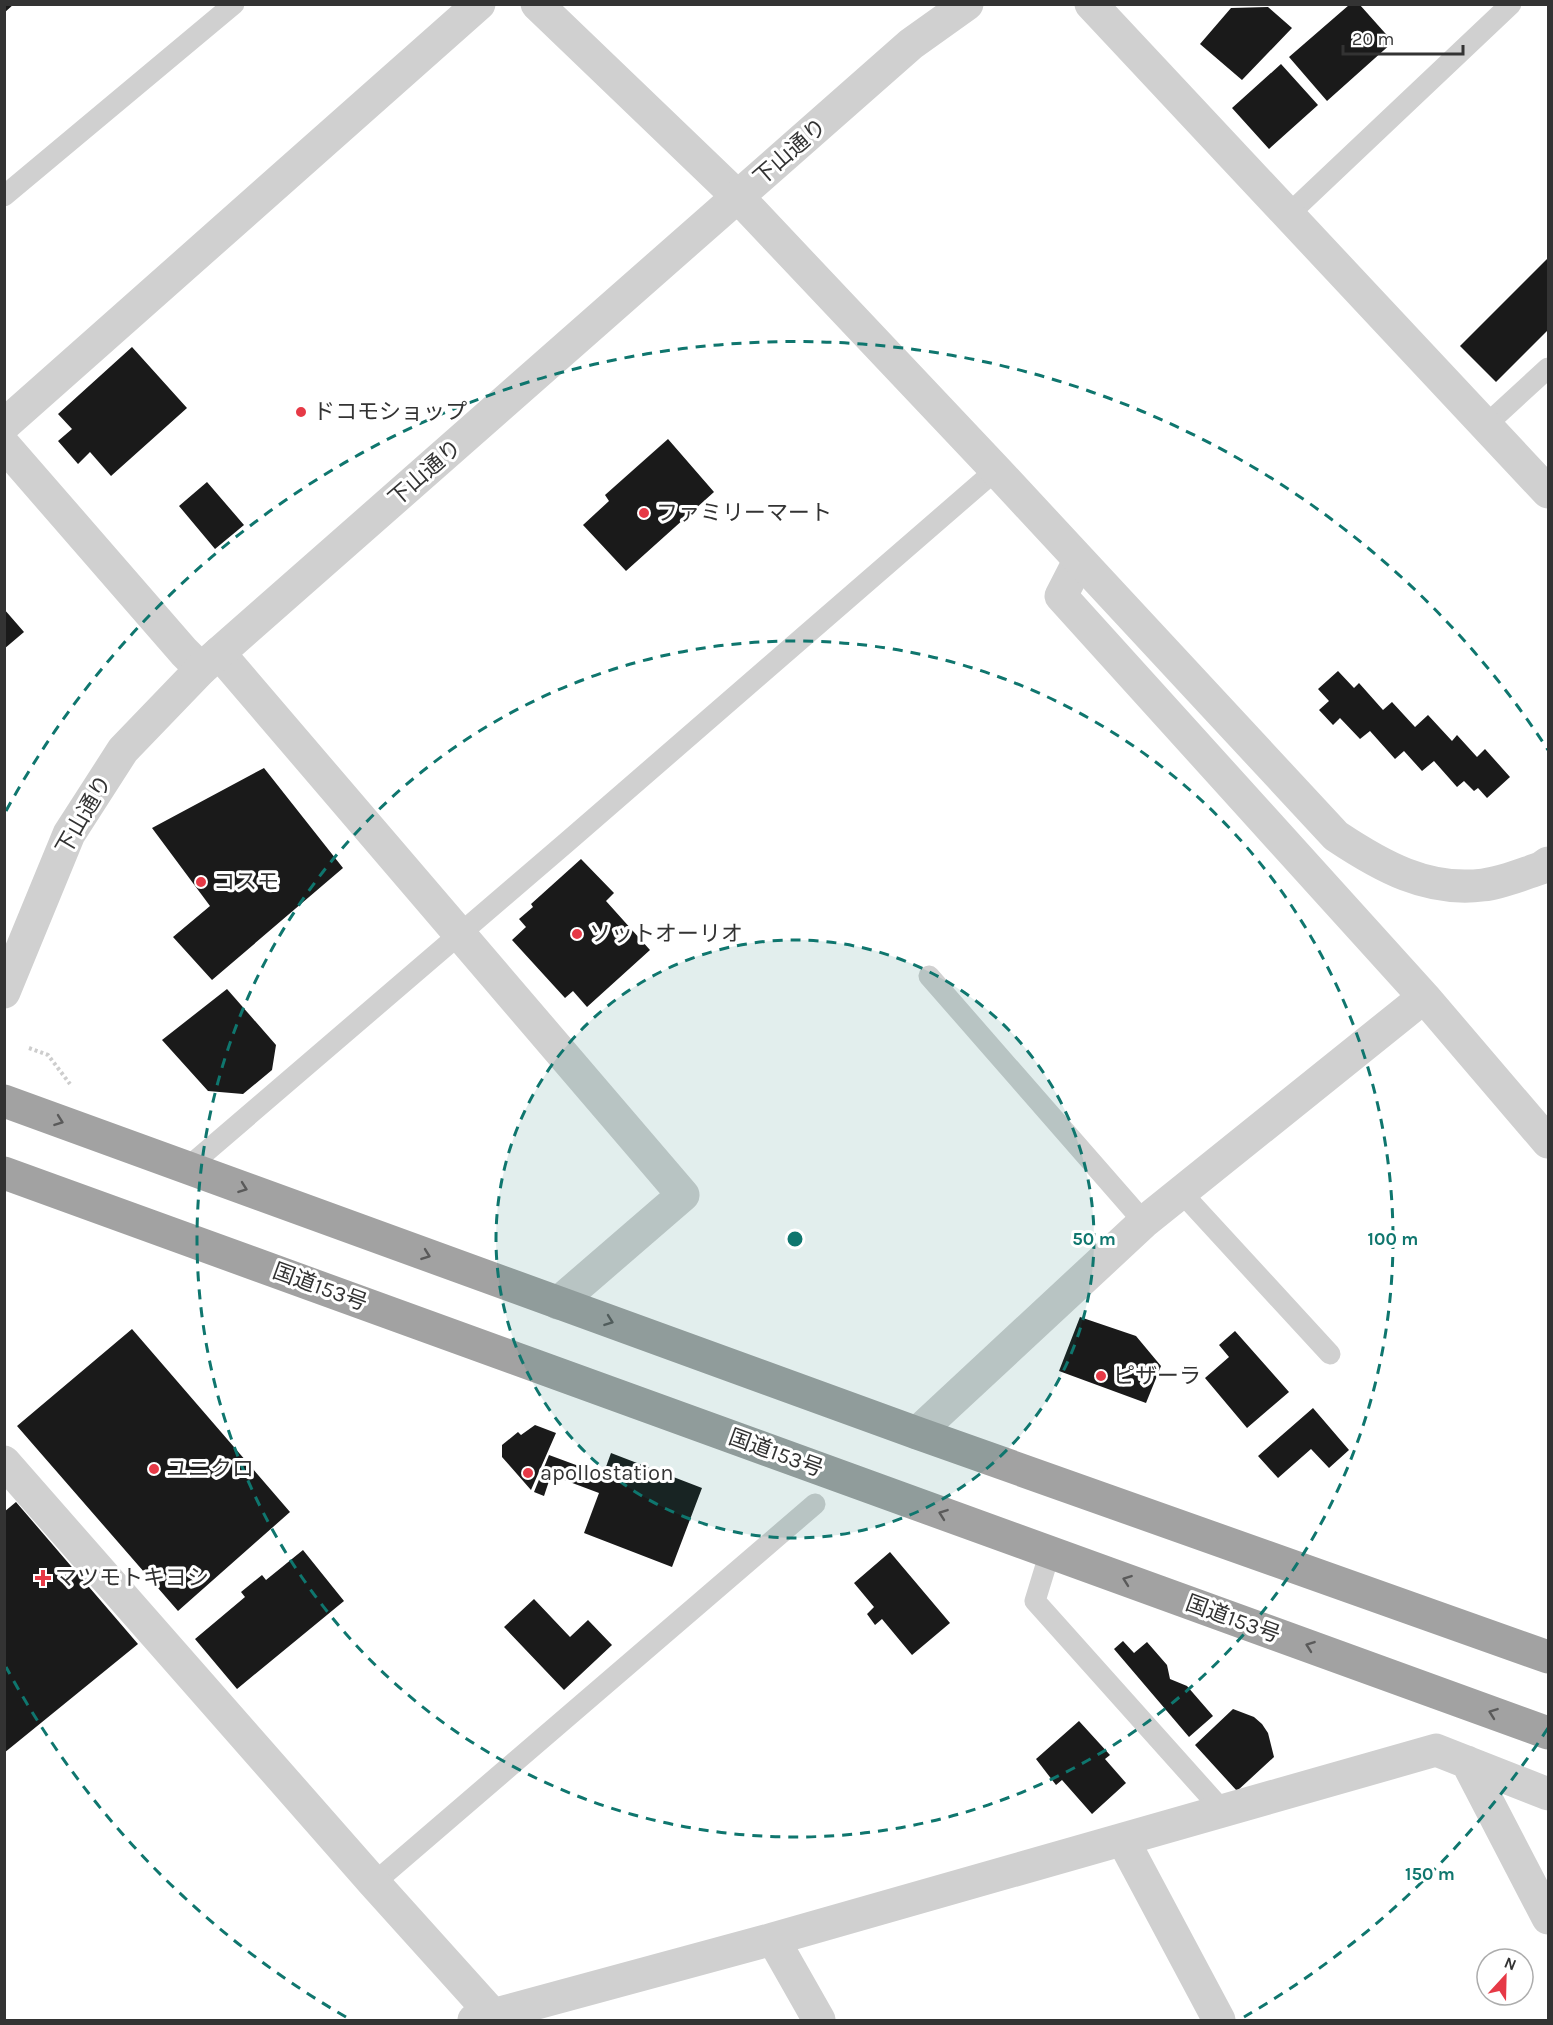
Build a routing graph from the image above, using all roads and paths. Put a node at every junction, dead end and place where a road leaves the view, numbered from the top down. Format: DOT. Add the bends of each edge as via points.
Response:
graph roads {
  1 [pos="234,4"];
  2 [pos="479,4"];
  3 [pos="537,4"];
  4 [pos="967,4"];
  5 [pos="1091,4"];
  6 [pos="1511,4"];
  7 [pos="4,195"];
  8 [pos="738,197"];
  9 [pos="1289,214"];
  10 [pos="1548,368"];
  11 [pos="4,425"];
  12 [pos="1486,425"];
  13 [pos="4,445"];
  14 [pos="996,470"];
  15 [pos="1548,492"];
  16 [pos="1079,561"];
  17 [pos="210,661"];
  18 [pos="1548,863"];
  19 [pos="459,935"];
  20 [pos="929,976"];
  21 [pos="4,992"];
  22 [pos="1424,997"];
  23 [pos="4,1101"];
  24 [pos="1548,1142"];
  25 [pos="187,1168"];
  26 [pos="4,1173"];
  27 [pos="1181,1192"];
  28 [pos="1144,1222"];
  29 [pos="558,1303"];
  30 [pos="1330,1354"];
  31 [pos="917,1433"];
  32 [pos="4,1462"];
  33 [pos="815,1504"];
  34 [pos="1050,1552"];
  35 [pos="1548,1657"];
  36 [pos="1548,1733"];
  37 [pos="1467,1762"];
  38 [pos="1548,1794"];
  39 [pos="1223,1811"];
  40 [pos="1123,1840"];
  41 [pos="374,1883"];
  42 [pos="1548,1918"];
  43 [pos="773,1939"];
  44 [pos="483,2018"];
  45 [pos="819,2020"];
  46 [pos="1219,2020"];
  1 -- 7 [label="lane"];
  2 -- 11 [label="street"];
  3 -- 8 [label="street"];
  4 -- 8 [label="street, 下山通り" via="911,44"];
  5 -- 9 [label="street"];
  6 -- 9 [label="lane"];
  8 -- 14 [label="street"];
  8 -- 17 [label="street, 下山通り"];
  9 -- 12 [label="street"];
  10 -- 12 [label="lane"];
  12 -- 15 [label="street"];
  13 -- 17 [label="street" via="184,652"];
  14 -- 16 [label="street"];
  14 -- 19 [label="lane"];
  16 -- 18 [label="street" via="1308,809 1336,836 1368,857 1405,876 1450,887 1485,885"];
  16 -- 22 [label="street" via="1061,596"];
  17 -- 19 [label="street"];
  17 -- 21 [label="street, 下山通り" via="123,750 69,834"];
  19 -- 25 [label="lane"];
  19 -- 29 [label="street" via="683,1195"];
  20 -- 28 [label="lane"];
  22 -- 24 [label="street"];
  22 -- 27 [label="street"];
  23 -- 25 [label="highway, one-way"];
  25 -- 29 [label="highway, one-way"];
  34 -- 26 [label="highway, 国道153号, one-way"];
  27 -- 28 [label="street"];
  27 -- 30 [label="lane"];
  28 -- 31 [label="street"];
  29 -- 31 [label="highway, one-way"];
  31 -- 35 [label="highway"];
  32 -- 41 [label="street"];
  33 -- 41 [label="lane"];
  36 -- 34 [label="highway, 国道153号, one-way"];
  34 -- 39 [label="lane" via="1035,1601"];
  37 -- 38 [label="street"];
  37 -- 39 [label="street" via="1436,1750"];
  37 -- 42 [label="street"];
  39 -- 40 [label="street"];
  40 -- 43 [label="street"];
  40 -- 46 [label="street"];
  41 -- 44 [label="street"];
  43 -- 44 [label="street"];
  43 -- 45 [label="street"];
}
